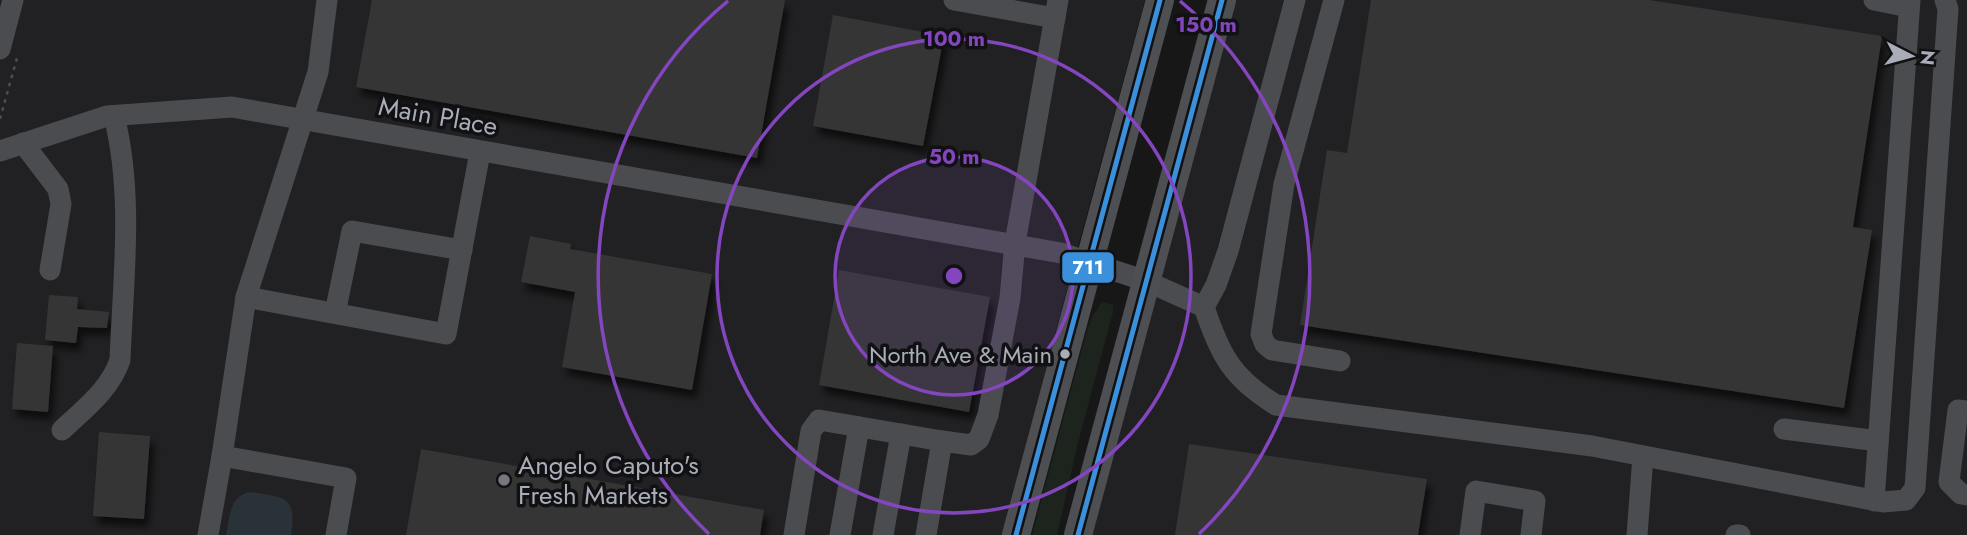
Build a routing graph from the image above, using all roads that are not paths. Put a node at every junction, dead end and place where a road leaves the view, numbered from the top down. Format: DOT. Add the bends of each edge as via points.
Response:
graph roads {
  1 [pos="13,0"];
  2 [pos="327,0"];
  3 [pos="954,0"];
  4 [pos="1160,0"];
  5 [pos="1222,0"];
  6 [pos="1295,0"];
  7 [pos="1334,0"];
  8 [pos="1874,0"];
  9 [pos="1945,0"];
  10 [pos="1910,4"];
  11 [pos="1056,9"];
  12 [pos="0,49"];
  13 [pos="114,116"];
  14 [pos="302,120"];
  15 [pos="23,143"];
  16 [pos="0,151"];
  17 [pos="480,152"];
  18 [pos="1247,177"];
  19 [pos="1284,184"];
  20 [pos="1015,243"];
  21 [pos="461,250"];
  22 [pos="1090,263"];
  23 [pos="50,270"];
  24 [pos="1146,281"];
  25 [pos="246,297"];
  26 [pos="1204,307"];
  27 [pos="335,313"];
  28 [pos="1340,361"];
  29 [pos="1967,411"];
  30 [pos="859,427"];
  31 [pos="1784,429"];
  32 [pos="62,430"];
  33 [pos="901,434"];
  34 [pos="942,441"];
  35 [pos="1878,441"];
  36 [pos="222,456"];
  37 [pos="1643,456"];
  38 [pos="1967,495"];
  39 [pos="1874,500"];
  40 [pos="208,535"];
  41 [pos="336,535"];
  42 [pos="794,535"];
  43 [pos="840,535"];
  44 [pos="883,535"];
  45 [pos="926,535"];
  46 [pos="1016,535"];
  47 [pos="1078,535"];
  48 [pos="1470,535"];
  49 [pos="1531,535"];
  50 [pos="1637,535"];
  1 -- 12 [label="street"];
  2 -- 14 [label="street" via="318,72"];
  3 -- 11 [label="street"];
  4 -- 22 [label="main road"];
  5 -- 24 [label="main road"];
  6 -- 18 [label="street"];
  7 -- 19 [label="street"];
  8 -- 10 [label="street"];
  9 -- 39 [label="street" via="1948,9 1915,488 1906,500"];
  10 -- 35 [label="street"];
  11 -- 20 [label="street"];
  13 -- 14 [label="street, Main Place" via="232,107"];
  13 -- 15 [label="street, Main Place"];
  13 -- 32 [label="street" via="123,150 125,215 120,360 105,388"];
  14 -- 17 [label="street, Main Place"];
  14 -- 25 [label="street"];
  15 -- 16 [label="street, Main Place"];
  15 -- 23 [label="street" via="58,189 61,204"];
  17 -- 20 [label="street, Main Place"];
  17 -- 21 [label="street"];
  18 -- 19 [label="street"];
  18 -- 26 [label="street" via="1228,251"];
  19 -- 28 [label="street" via="1261,334 1272,350"];
  20 -- 22 [label="street, Main Place"];
  20 -- 34 [label="street" via="1010,298 984,428 971,445"];
  21 -- 27 [label="street" via="352,231"];
  21 -- 27 [label="street" via="446,334"];
  22 -- 24 [label="street, Main Place"];
  22 -- 46 [label="main road"];
  24 -- 26 [label="street, Main Place"];
  24 -- 47 [label="main road"];
  25 -- 27 [label="street"];
  25 -- 36 [label="street"];
  26 -- 37 [label="street" via="1216,344 1235,372 1276,405"];
  29 -- 38 [label="street" via="1958,410 1949,482"];
  30 -- 33 [label="street"];
  30 -- 42 [label="street" via="819,420 811,430"];
  30 -- 43 [label="street"];
  31 -- 35 [label="street"];
  33 -- 34 [label="street"];
  33 -- 44 [label="street"];
  34 -- 45 [label="street"];
  35 -- 39 [label="street"];
  36 -- 40 [label="street"];
  36 -- 41 [label="street" via="346,478"];
  37 -- 39 [label="street"];
  37 -- 50 [label="street"];
  48 -- 49 [label="street" via="1476,491 1535,501"];
}
